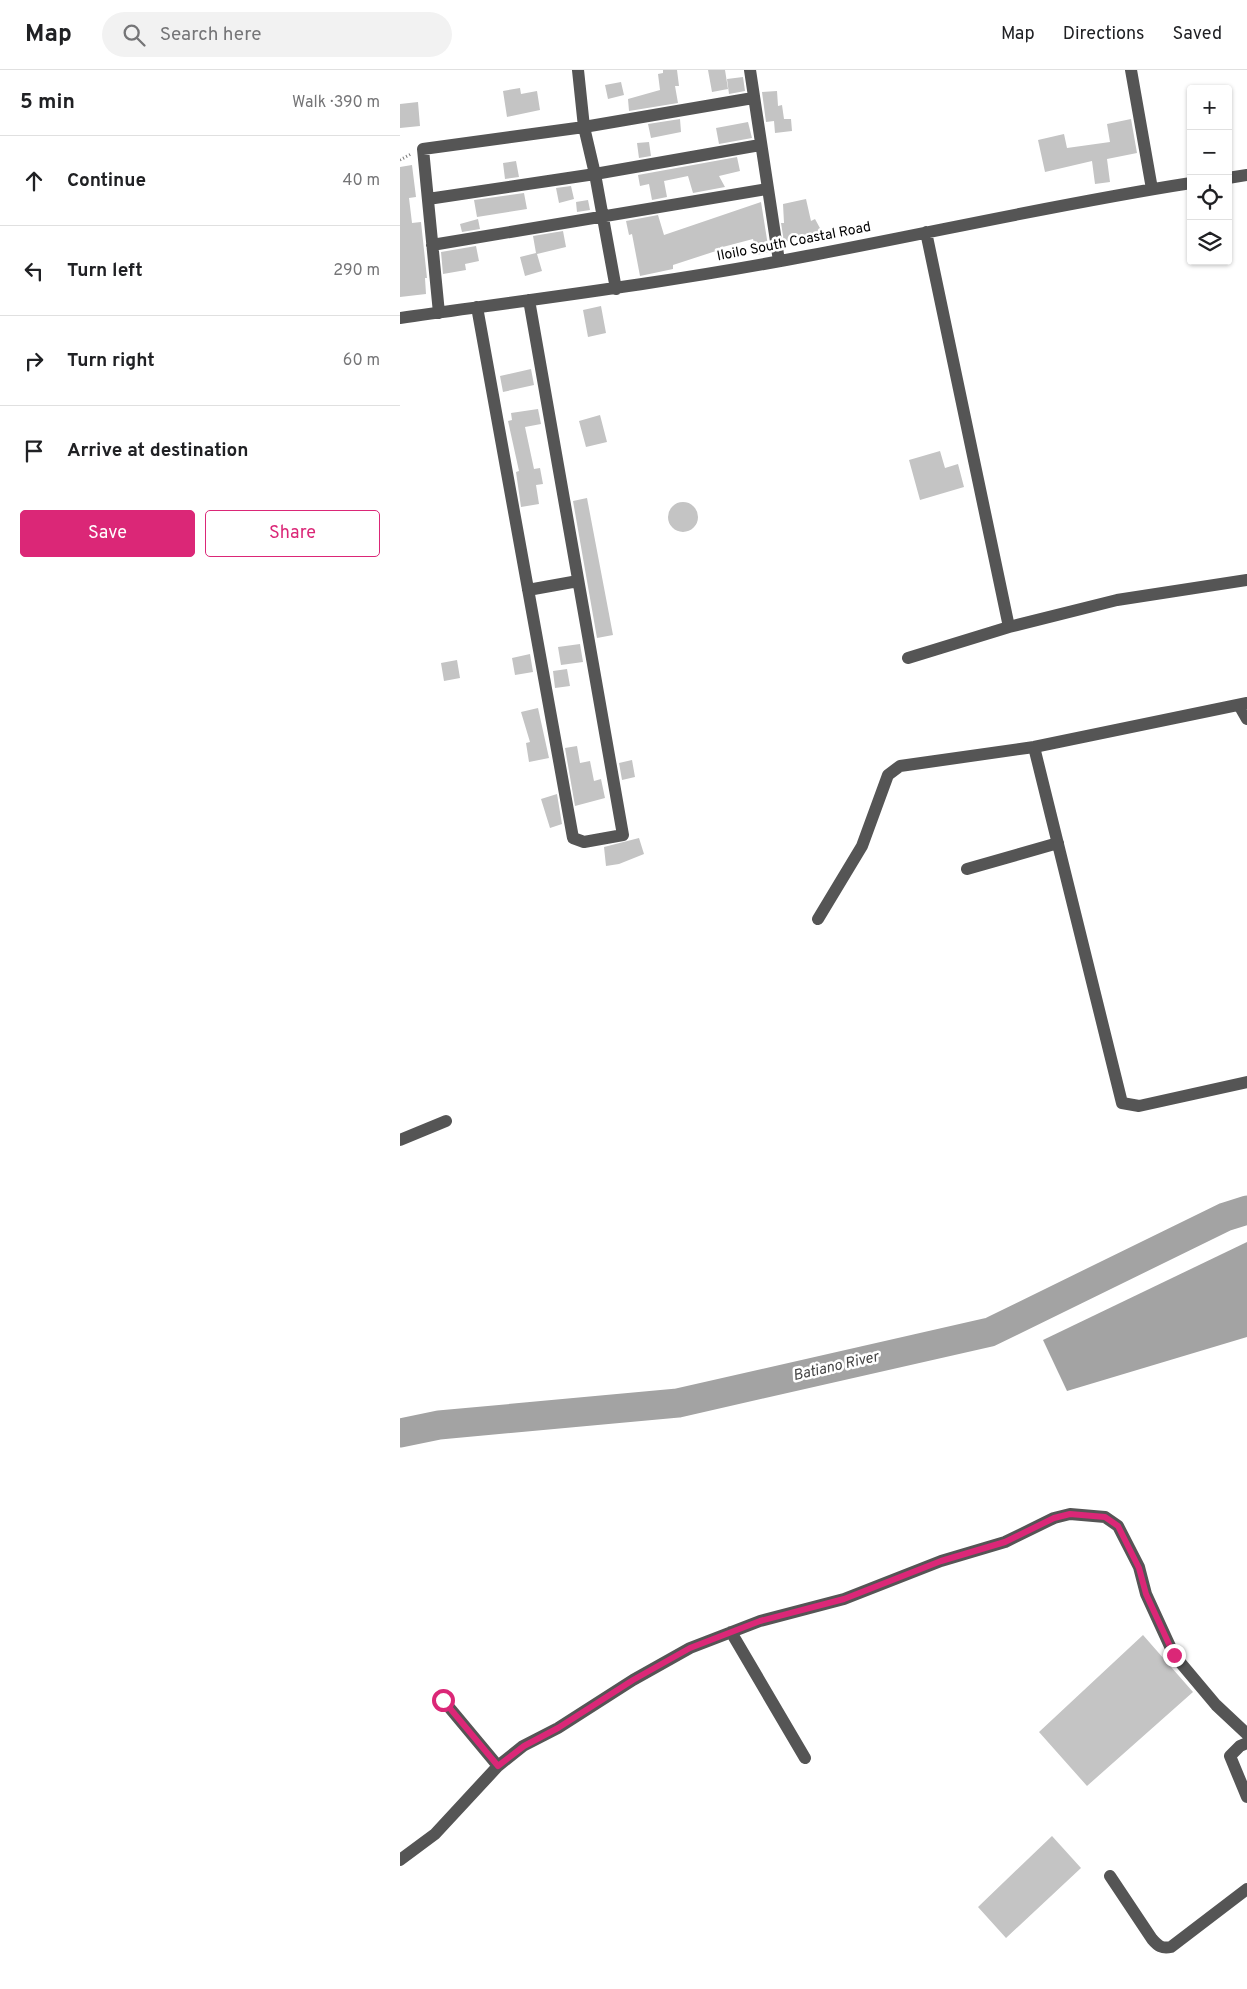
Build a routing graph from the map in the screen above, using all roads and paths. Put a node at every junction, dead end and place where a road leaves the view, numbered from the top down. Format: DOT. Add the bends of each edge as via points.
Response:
graph roads {
  1 [pos="578,70"];
  2 [pos="750,70"];
  3 [pos="1131,70"];
  4 [pos="752,98"];
  5 [pos="584,127"];
  6 [pos="760,145"];
  7 [pos="595,174"];
  8 [pos="1247,175"];
  9 [pos="1232,177"];
  10 [pos="1187,184"];
  11 [pos="767,189"];
  12 [pos="1152,189"];
  13 [pos="428,198"];
  14 [pos="603,217"];
  15 [pos="926,232"];
  16 [pos="432,245"];
  17 [pos="779,261"];
  18 [pos="616,289"];
  19 [pos="529,300"];
  20 [pos="477,307"];
  21 [pos="438,313"];
  22 [pos="400,318"];
  23 [pos="1247,580"];
  24 [pos="578,582"];
  25 [pos="528,590"];
  26 [pos="1009,627"];
  27 [pos="908,658"];
  28 [pos="1243,704"];
  29 [pos="1247,719"];
  30 [pos="1034,747"];
  31 [pos="1058,843"];
  32 [pos="967,869"];
  33 [pos="818,919"];
  34 [pos="1247,1082"];
  35 [pos="446,1121"];
  36 [pos="400,1140"];
  37 [pos="731,1632"];
  38 [pos="443,1700"];
  39 [pos="1247,1734"];
  40 [pos="1247,1743"];
  41 [pos="805,1758"];
  42 [pos="498,1766"];
  43 [pos="1247,1797"];
  44 [pos="400,1860"];
  45 [pos="1110,1876"];
  46 [pos="1247,1889"];
  1 -- 5 [label="street"];
  2 -- 4 [label="street"];
  3 -- 12 [label="street"];
  4 -- 5 [label="street"];
  4 -- 6 [label="street"];
  5 -- 7 [label="street"];
  5 -- 13 [label="street" via="423,149"];
  6 -- 7 [label="street"];
  6 -- 11 [label="street"];
  7 -- 13 [label="street"];
  7 -- 14 [label="street"];
  8 -- 9 [label="street"];
  10 -- 12 [label="street, Iloilo South Coastal Road"];
  11 -- 14 [label="street"];
  11 -- 17 [label="street"];
  12 -- 15 [label="street, Iloilo South Coastal Road"];
  13 -- 16 [label="street"];
  14 -- 16 [label="street"];
  14 -- 18 [label="street"];
  15 -- 17 [label="street, Iloilo South Coastal Road"];
  15 -- 26 [label="street"];
  16 -- 21 [label="street"];
  17 -- 18 [label="street, Iloilo South Coastal Road"];
  18 -- 19 [label="street, Iloilo South Coastal Road"];
  19 -- 20 [label="street, Iloilo South Coastal Road"];
  19 -- 24 [label="street"];
  20 -- 21 [label="street, Iloilo South Coastal Road"];
  20 -- 25 [label="street"];
  21 -- 22 [label="street, Iloilo South Coastal Road"];
  23 -- 26 [label="street" via="1118,600"];
  24 -- 25 [label="street"];
  24 -- 25 [label="street" via="623,835 584,842 573,838"];
  26 -- 27 [label="street"];
  28 -- 29 [label="street"];
  28 -- 30 [label="street"];
  30 -- 31 [label="street"];
  30 -- 33 [label="street" via="894,769 888,776 862,846"];
  31 -- 32 [label="street"];
  31 -- 34 [label="street" via="1122,1103 1139,1106"];
  35 -- 36 [label="street"];
  37 -- 39 [label="street" via="844,1599 934,1564 1005,1542 1054,1518 1070,1514 1105,1517 1118,1526 1139,1568 1146,1594 1174,1655 1216,1705"];
  37 -- 41 [label="street"];
  37 -- 42 [label="street" via="690,1648 633,1680 524,1746"];
  38 -- 42 [label="street"];
  40 -- 43 [label="street" via="1230,1756"];
  42 -- 44 [label="street" via="435,1834"];
  45 -- 46 [label="street" via="1157,1946 1166,1948"];
}
